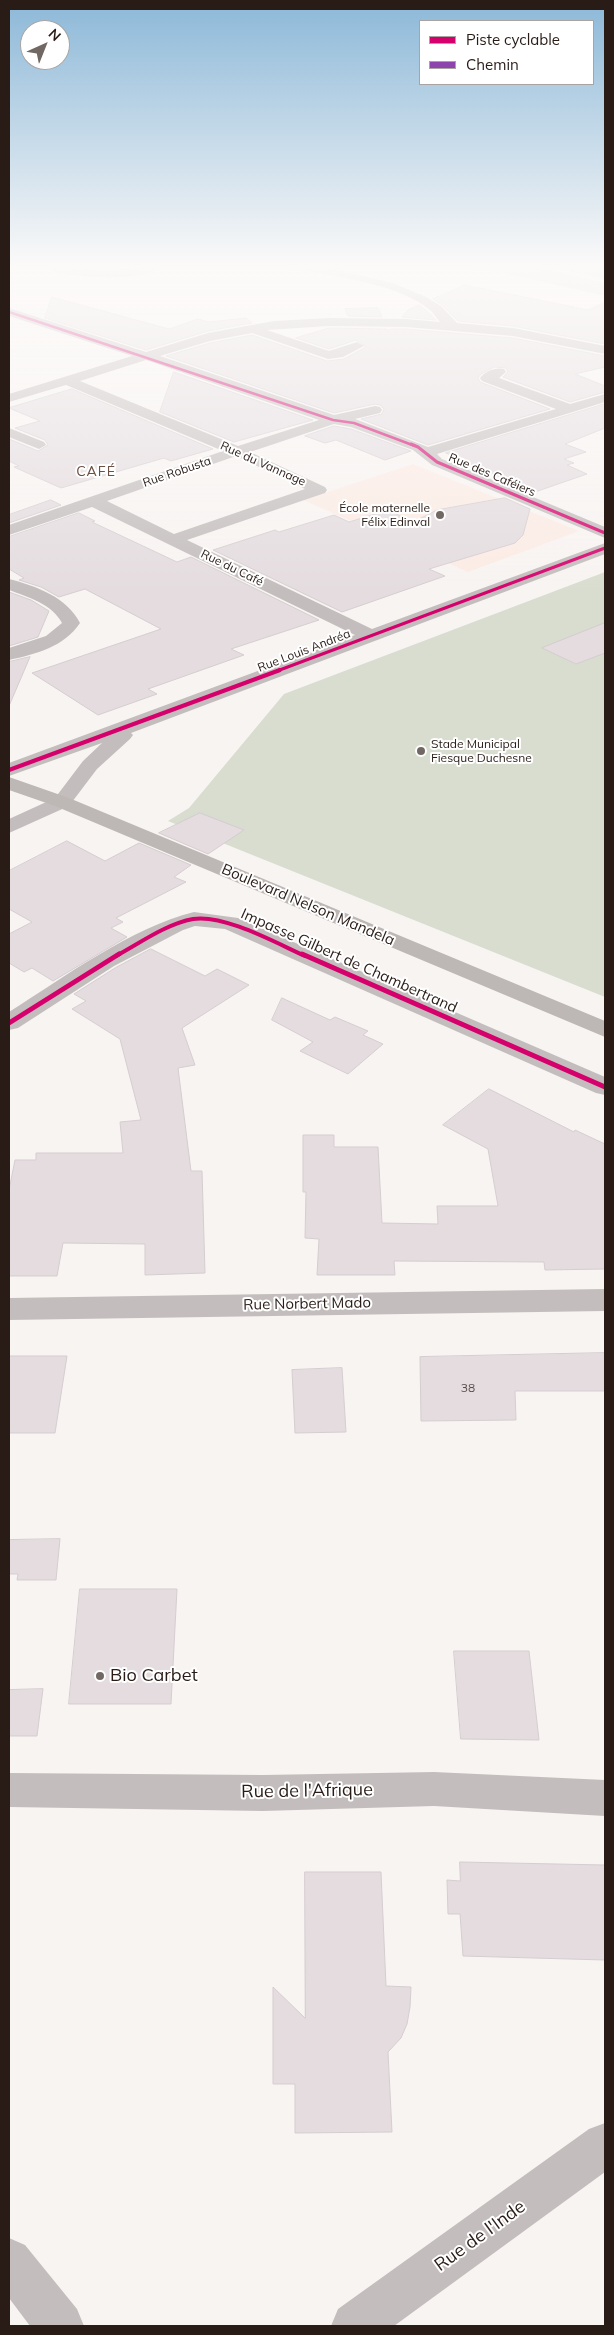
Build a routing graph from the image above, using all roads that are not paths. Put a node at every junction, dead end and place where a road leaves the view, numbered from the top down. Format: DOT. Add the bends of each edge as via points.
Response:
graph roads {
  1 [pos="83,375"];
  2 [pos="201,375"];
  3 [pos="493,375"];
  4 [pos="66,380"];
  5 [pos="9,398"];
  6 [pos="605,398"];
  7 [pos="570,409"];
  8 [pos="375,410"];
  9 [pos="333,420"];
  10 [pos="9,432"];
  11 [pos="39,445"];
  12 [pos="237,451"];
  13 [pos="425,453"];
  14 [pos="93,500"];
  15 [pos="9,518"];
  16 [pos="16,528"];
  17 [pos="605,533"];
  18 [pos="175,539"];
  19 [pos="605,548"];
  20 [pos="9,584"];
  21 [pos="370,636"];
  22 [pos="9,654"];
  23 [pos="134,726"];
  24 [pos="9,770"];
  25 [pos="9,783"];
  26 [pos="62,802"];
  27 [pos="9,827"];
  28 [pos="9,1024"];
  29 [pos="605,1030"];
  30 [pos="605,1086"];
  31 [pos="605,1300"];
  32 [pos="9,1309"];
  33 [pos="9,1790"];
  34 [pos="605,1798"];
  35 [pos="605,2145"];
  36 [pos="9,2261"];
  37 [pos="60,2326"];
  38 [pos="355,2326"];
  1 -- 4 [label="street"];
  2 -- 9 [label="street, Rue des Caféiers"];
  3 -- 7 [label="street" via="487,378"];
  4 -- 5 [label="street"];
  4 -- 12 [label="street, Rue du Vannage"];
  6 -- 7 [label="street"];
  7 -- 13 [label="street"];
  8 -- 9 [label="street, Rue Robusta"];
  9 -- 12 [label="street, Rue Robusta"];
  9 -- 13 [label="street, Rue des Caféiers" via="354,423 418,447"];
  10 -- 11 [label="street"];
  12 -- 14 [label="street, Rue Robusta"];
  12 -- 18 [label="street, Rue du Vannage" via="319,490"];
  13 -- 17 [label="street, Rue des Caféiers" via="436,462"];
  14 -- 16 [label="street, Rue Robusta"];
  14 -- 18 [label="street, Rue du Café"];
  15 -- 16 [label="street"];
  18 -- 21 [label="street, Rue du Café"];
  19 -- 21 [label="street, Rue Louis Andréa"];
  20 -- 22 [label="street" via="64,612 71,623 55,638"];
  21 -- 23 [label="street, Rue Louis Andréa"];
  23 -- 24 [label="street, Rue Louis Andréa"];
  23 -- 26 [label="street, Rue Louis Andréa" via="90,765"];
  25 -- 26 [label="main road, Boulevard Nelson Mandela"];
  26 -- 27 [label="street"];
  26 -- 29 [label="main road, Boulevard Nelson Mandela"];
  28 -- 30 [label="street, Impasse Gilbert de Chambertrand" via="106,961 176,925 211,920 230,923"];
  31 -- 32 [label="street, Rue Norbert Mado"];
  33 -- 34 [label="street, Rue de l'Afrique" via="263,1793 434,1789"];
  35 -- 38 [label="street, Rue de l'Inde"];
  36 -- 37 [label="street"];
}
